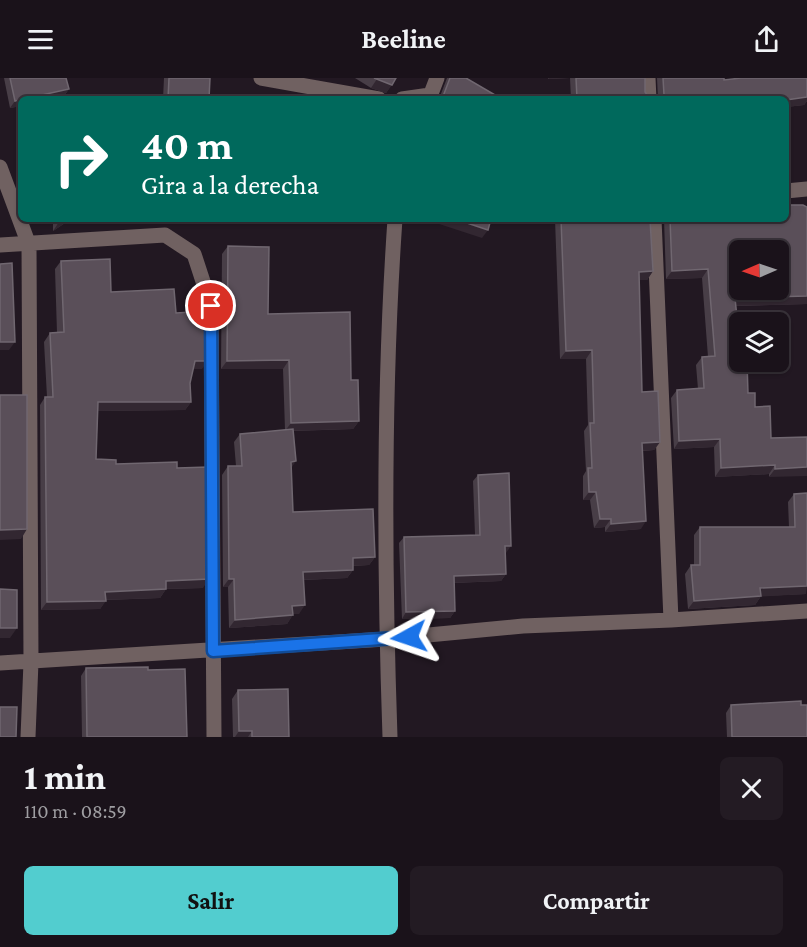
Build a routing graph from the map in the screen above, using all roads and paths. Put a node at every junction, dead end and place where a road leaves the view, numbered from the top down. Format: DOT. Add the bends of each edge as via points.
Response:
graph roads {
  1 [pos="261,78"];
  2 [pos="437,78"];
  3 [pos="648,78"];
  4 [pos="362,96"];
  5 [pos="429,96"];
  6 [pos="649,96"];
  7 [pos="0,167"];
  8 [pos="807,189"];
  9 [pos="789,191"];
  10 [pos="18,215"];
  11 [pos="20,222"];
  12 [pos="395,222"];
  13 [pos="654,222"];
  14 [pos="0,245"];
  15 [pos="29,245"];
  16 [pos="807,611"];
  17 [pos="670,621"];
  18 [pos="386,639"];
  19 [pos="213,651"];
  20 [pos="31,662"];
  21 [pos="0,663"];
  22 [pos="28,737"];
  23 [pos="214,737"];
  24 [pos="390,737"];
  1 -- 4 [label="street"];
  2 -- 5 [label="street"];
  3 -- 6 [label="street"];
  7 -- 10 [label="street"];
  8 -- 9 [label="street"];
  11 -- 15 [label="street"];
  12 -- 18 [label="street" via="387,339"];
  13 -- 17 [label="street"];
  14 -- 15 [label="street"];
  15 -- 19 [label="street" via="165,235 194,254 211,306"];
  15 -- 20 [label="street"];
  16 -- 17 [label="street"];
  17 -- 18 [label="street" via="523,626"];
  18 -- 19 [label="street"];
  18 -- 24 [label="street"];
  19 -- 20 [label="street"];
  19 -- 23 [label="street"];
  20 -- 21 [label="street"];
  20 -- 22 [label="street"];
}
